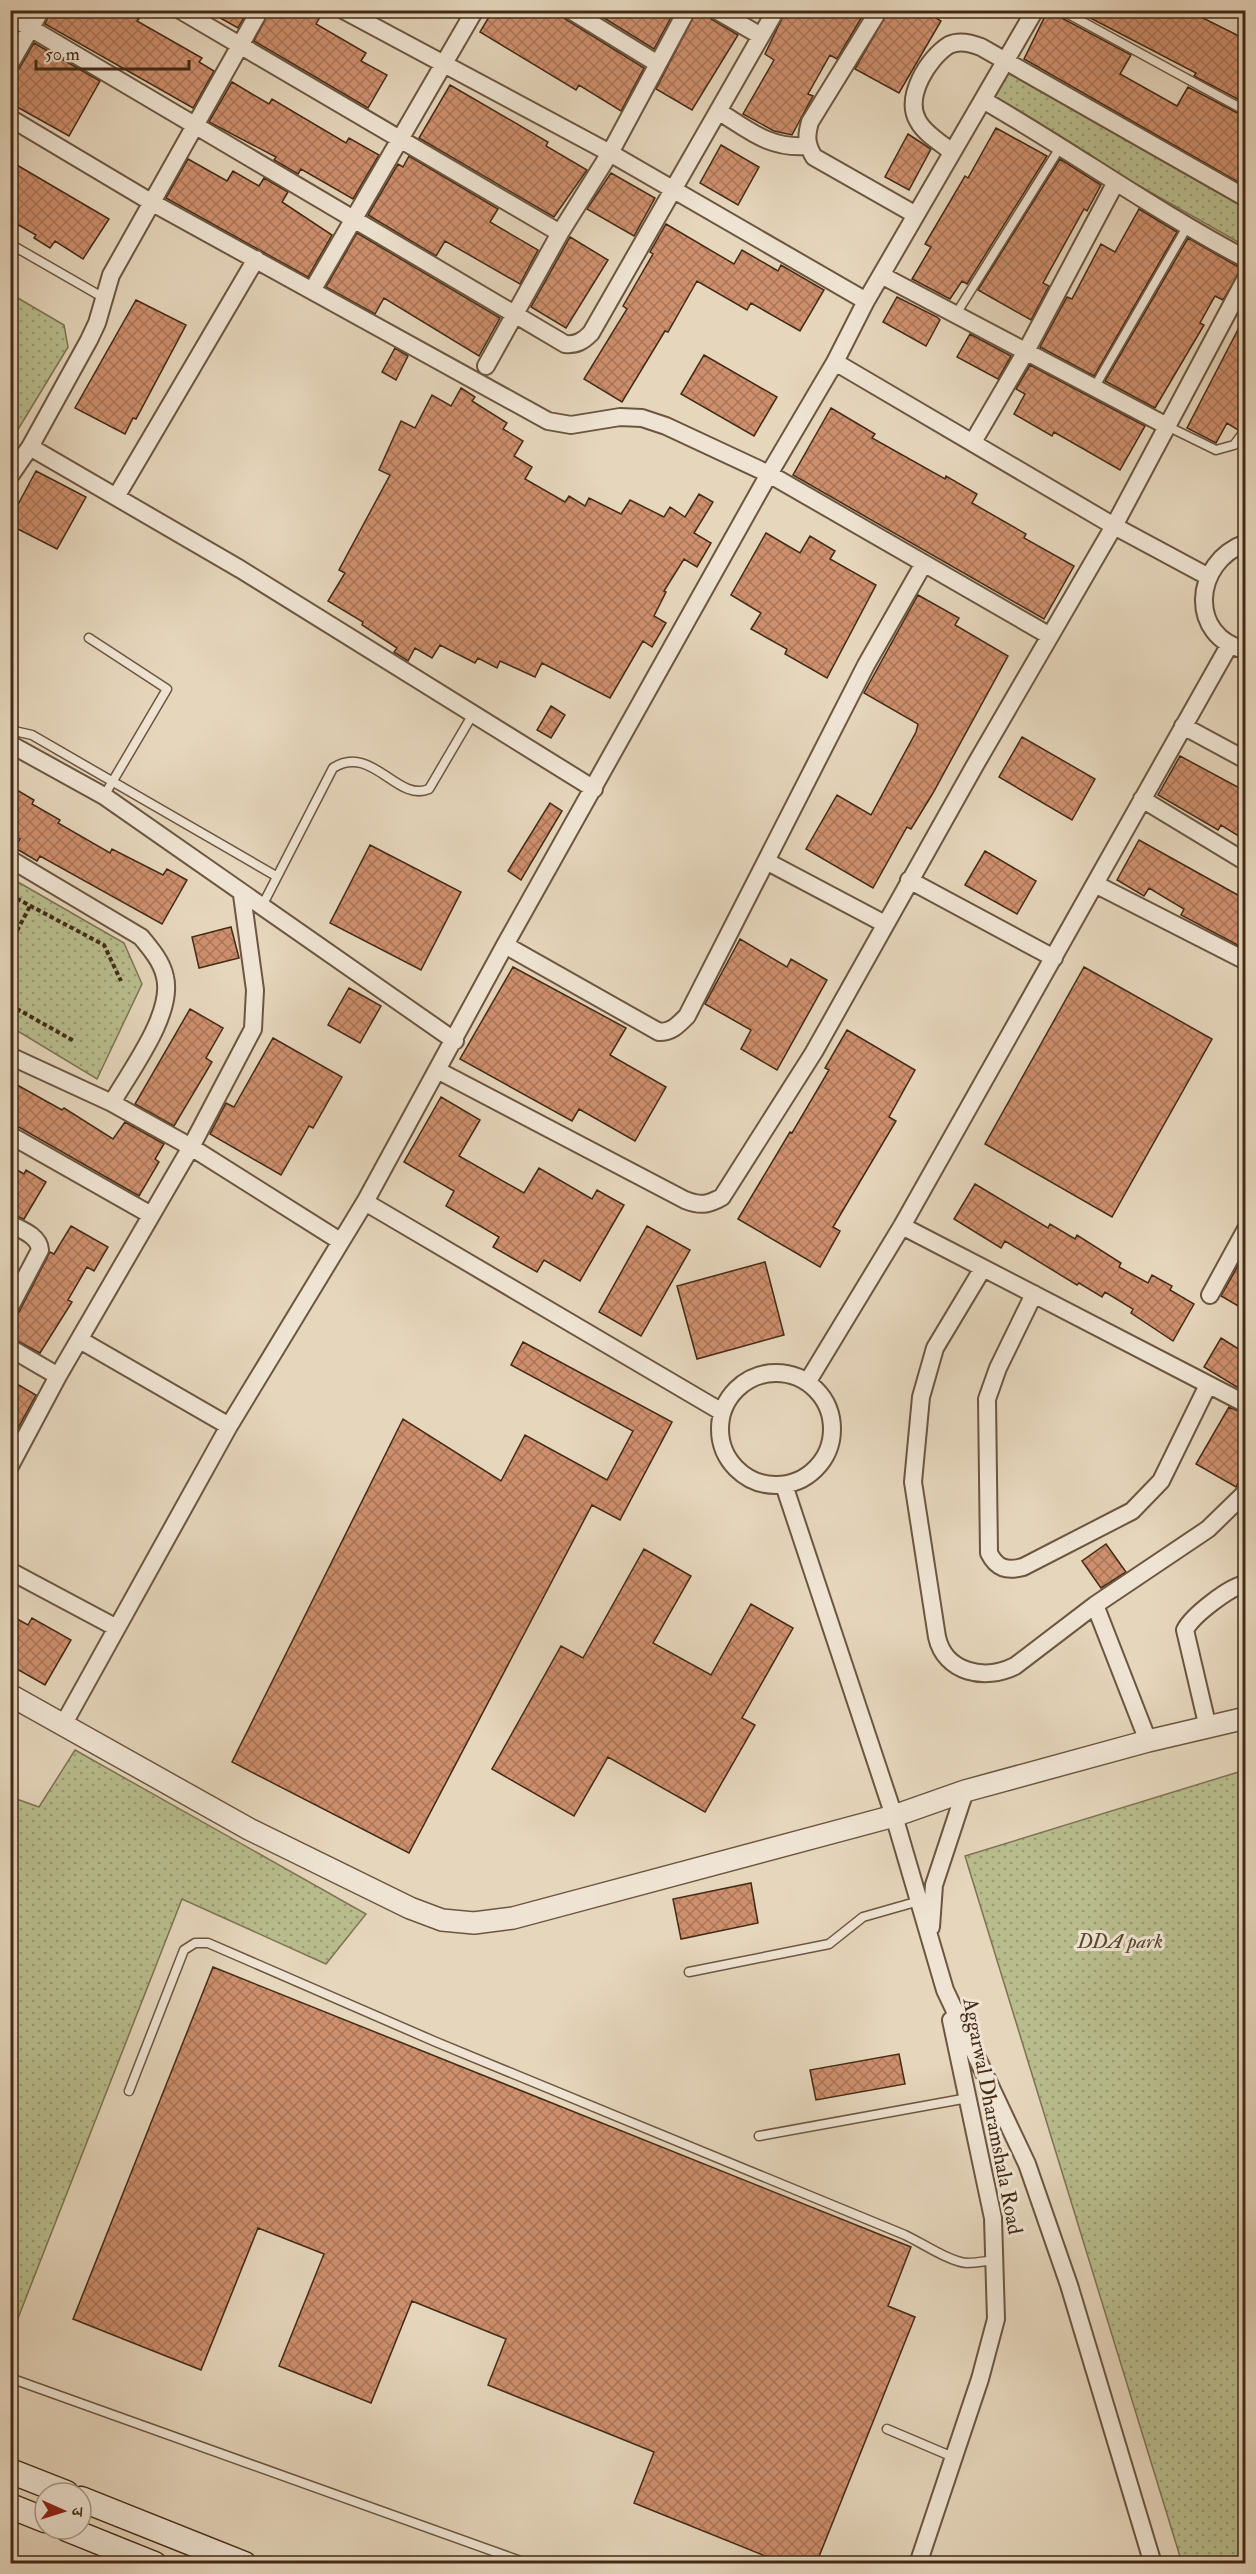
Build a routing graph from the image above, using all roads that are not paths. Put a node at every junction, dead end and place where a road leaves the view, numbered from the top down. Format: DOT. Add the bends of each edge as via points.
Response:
graph roads {
  1 [pos="41,10"];
  2 [pos="180,10"];
  3 [pos="260,10"];
  4 [pos="343,10"];
  5 [pos="475,10"];
  6 [pos="570,10"];
  7 [pos="687,10"];
  8 [pos="716,10"];
  9 [pos="776,10"];
  10 [pos="879,10"];
  11 [pos="1035,10"];
  12 [pos="1061,10"];
  13 [pos="10,16"];
  14 [pos="31,28"];
  15 [pos="761,36"];
  16 [pos="238,45"];
  17 [pos="1005,63"];
  18 [pos="10,64"];
  19 [pos="658,64"];
  20 [pos="446,65"];
  21 [pos="984,100"];
  22 [pos="718,111"];
  23 [pos="1245,111"];
  24 [pos="10,118"];
  25 [pos="194,123"];
  26 [pos="400,138"];
  27 [pos="1062,145"];
  28 [pos="807,146"];
  29 [pos="952,152"];
  30 [pos="610,153"];
  31 [pos="1116,182"];
  32 [pos="673,189"];
  33 [pos="1245,198"];
  34 [pos="151,202"];
  35 [pos="916,215"];
  36 [pos="355,218"];
  37 [pos="1186,227"];
  38 [pos="560,233"];
  39 [pos="10,244"];
  40 [pos="256,258"];
  41 [pos="1245,260"];
  42 [pos="881,275"];
  43 [pos="1245,278"];
  44 [pos="313,289"];
  45 [pos="104,298"];
  46 [pos="866,301"];
  47 [pos="513,314"];
  48 [pos="956,314"];
  49 [pos="1025,353"];
  50 [pos="835,362"];
  51 [pos="486,366"];
  52 [pos="1094,388"];
  53 [pos="1167,426"];
  54 [pos="1245,429"];
  55 [pos="973,442"];
  56 [pos="30,447"];
  57 [pos="769,474"];
  58 [pos="10,476"];
  59 [pos="116,497"];
  60 [pos="1114,526"];
  61 [pos="1245,543"];
  62 [pos="923,565"];
  63 [pos="1207,576"];
  64 [pos="1050,636"];
  65 [pos="88,638"];
  66 [pos="1238,647"];
  67 [pos="473,714"];
  68 [pos="1183,726"];
  69 [pos="10,730"];
  70 [pos="10,744"];
  71 [pos="1245,760"];
  72 [pos="108,789"];
  73 [pos="594,789"];
  74 [pos="1142,799"];
  75 [pos="10,859"];
  76 [pos="766,861"];
  77 [pos="1245,862"];
  78 [pos="276,876"];
  79 [pos="909,880"];
  80 [pos="1095,884"];
  81 [pos="242,895"];
  82 [pos="261,908"];
  83 [pos="885,924"];
  84 [pos="506,945"];
  85 [pos="1054,958"];
  86 [pos="1245,961"];
  87 [pos="454,1041"];
  88 [pos="10,1056"];
  89 [pos="437,1070"];
  90 [pos="112,1103"];
  91 [pos="10,1135"];
  92 [pos="191,1147"];
  93 [pos="365,1202"];
  94 [pos="151,1215"];
  95 [pos="10,1224"];
  96 [pos="902,1226"];
  97 [pos="1245,1232"];
  98 [pos="340,1241"];
  99 [pos="983,1268"];
  100 [pos="1034,1294"];
  101 [pos="1210,1295"];
  102 [pos="10,1307"];
  103 [pos="80,1340"];
  104 [pos="10,1348"];
  105 [pos="58,1376"];
  106 [pos="808,1381"];
  107 [pos="1208,1385"];
  108 [pos="1245,1404"];
  109 [pos="722,1412"];
  110 [pos="229,1426"];
  111 [pos="10,1466"];
  112 [pos="784,1485"];
  113 [pos="1244,1496"];
  114 [pos="10,1571"];
  115 [pos="1245,1584"];
  116 [pos="1095,1605"];
  117 [pos="115,1627"];
  118 [pos="10,1695"];
  119 [pos="1245,1718"];
  120 [pos="63,1725"];
  121 [pos="1209,1728"];
  122 [pos="1148,1742"];
  123 [pos="964,1791"];
  124 [pos="894,1816"];
  125 [pos="919,1900"];
  126 [pos="930,1936"];
  127 [pos="689,1972"];
  128 [pos="945,1990"];
  129 [pos="129,2091"];
  130 [pos="968,2098"];
  131 [pos="759,2136"];
  132 [pos="996,2260"];
  133 [pos="10,2378"];
  134 [pos="887,2429"];
  135 [pos="953,2457"];
  136 [pos="10,2471"];
  137 [pos="35,2481"];
  138 [pos="93,2504"];
  139 [pos="10,2506"];
  140 [pos="33,2515"];
  141 [pos="93,2539"];
  142 [pos="154,2564"];
  143 [pos="244,2564"];
  144 [pos="529,2564"];
  145 [pos="918,2564"];
  146 [pos="1153,2564"];
  1 -- 14 [label="street"];
  2 -- 16 [label="street"];
  3 -- 16 [label="street"];
  4 -- 20 [label="street"];
  5 -- 20 [label="street"];
  6 -- 19 [label="street"];
  7 -- 19 [label="street"];
  8 -- 15 [label="street"];
  9 -- 15 [label="street"];
  10 -- 28 [label="street" via="810,122"];
  11 -- 17 [label="street"];
  12 -- 23 [label="lane"];
  13 -- 14 [label="street"];
  14 -- 18 [label="street"];
  14 -- 25 [label="street"];
  15 -- 22 [label="street"];
  16 -- 25 [label="street"];
  16 -- 26 [label="street"];
  17 -- 21 [label="street"];
  17 -- 29 [label="street" via="968,42 951,44 932,61 917,88 917,120"];
  17 -- 33 [label="street"];
  19 -- 30 [label="street"];
  20 -- 26 [label="street"];
  20 -- 30 [label="street"];
  21 -- 27 [label="street"];
  21 -- 29 [label="street"];
  22 -- 28 [label="street" via="775,145"];
  22 -- 32 [label="street"];
  24 -- 34 [label="street"];
  25 -- 34 [label="street"];
  25 -- 36 [label="street"];
  26 -- 36 [label="street"];
  26 -- 38 [label="street"];
  27 -- 31 [label="street"];
  27 -- 48 [label="lane"];
  28 -- 35 [label="street" via="814,157"];
  29 -- 35 [label="street"];
  30 -- 32 [label="street"];
  30 -- 38 [label="street"];
  31 -- 37 [label="street"];
  31 -- 49 [label="street"];
  32 -- 46 [label="street"];
  32 -- 47 [label="street" via="584,340 565,344"];
  34 -- 40 [label="street"];
  34 -- 45 [label="street" via="111,275"];
  35 -- 42 [label="street"];
  36 -- 44 [label="street"];
  36 -- 47 [label="street"];
  37 -- 41 [label="street"];
  37 -- 52 [label="lane"];
  38 -- 47 [label="street"];
  39 -- 45 [label="lane"];
  40 -- 44 [label="street"];
  40 -- 59 [label="street"];
  42 -- 46 [label="street"];
  42 -- 48 [label="street"];
  43 -- 53 [label="street"];
  44 -- 57 [label="street" via="548,421 571,425 620,417 642,418"];
  45 -- 56 [label="street" via="89,340"];
  46 -- 50 [label="street"];
  47 -- 51 [label="street"];
  48 -- 49 [label="street"];
  49 -- 52 [label="street"];
  49 -- 55 [label="street"];
  50 -- 55 [label="street"];
  50 -- 57 [label="street"];
  52 -- 53 [label="street"];
  53 -- 54 [label="lane" via="1216,450 1234,445"];
  53 -- 60 [label="street"];
  55 -- 60 [label="street"];
  56 -- 58 [label="street"];
  56 -- 59 [label="street"];
  57 -- 62 [label="street"];
  57 -- 73 [label="street"];
  59 -- 67 [label="street"];
  60 -- 63 [label="street"];
  60 -- 64 [label="street"];
  61 -- 63 [label="street" via="1218,558"];
  62 -- 64 [label="street"];
  62 -- 76 [label="street" via="866,665"];
  63 -- 66 [label="street" via="1206,614 1220,636"];
  64 -- 79 [label="street"];
  65 -- 72 [label="lane" via="167,689"];
  66 -- 68 [label="street"];
  67 -- 73 [label="street"];
  67 -- 78 [label="lane" via="429,789 424,791 408,788 359,762 342,762 333,768"];
  68 -- 71 [label="street"];
  68 -- 74 [label="street"];
  69 -- 72 [label="lane" via="33,735"];
  70 -- 72 [label="street"];
  72 -- 78 [label="lane"];
  72 -- 81 [label="street"];
  73 -- 84 [label="street"];
  74 -- 77 [label="street"];
  74 -- 80 [label="street"];
  75 -- 90 [label="street" via="141,938 157,957 165,976 167,995 163,1012"];
  76 -- 83 [label="street"];
  76 -- 84 [label="street" via="687,1016 668,1032 647,1026"];
  78 -- 82 [label="lane"];
  79 -- 83 [label="street"];
  79 -- 85 [label="street"];
  80 -- 85 [label="street"];
  80 -- 86 [label="street"];
  81 -- 82 [label="street"];
  81 -- 92 [label="street" via="255,990 253,1029"];
  82 -- 87 [label="street"];
  83 -- 89 [label="street" via="814,1052 737,1176 722,1197 710,1204 684,1200"];
  84 -- 87 [label="street"];
  85 -- 96 [label="street"];
  87 -- 89 [label="street"];
  88 -- 90 [label="street"];
  89 -- 93 [label="street"];
  90 -- 92 [label="street"];
  91 -- 94 [label="street"];
  92 -- 94 [label="street"];
  92 -- 98 [label="street"];
  93 -- 98 [label="street"];
  93 -- 109 [label="street"];
  94 -- 103 [label="street"];
  95 -- 102 [label="street" via="35,1238 40,1250"];
  96 -- 99 [label="street"];
  96 -- 106 [label="street"];
  97 -- 101 [label="street"];
  98 -- 110 [label="street"];
  99 -- 100 [label="street"];
  99 -- 116 [label="street" via="935,1348 921,1397 913,1482 939,1648 950,1662 962,1668 985,1675 1000,1673 1015,1666"];
  100 -- 107 [label="street"];
  100 -- 107 [label="street" via="987,1399 989,1553 994,1564 1003,1569 1023,1567 1132,1511 1161,1481"];
  103 -- 105 [label="street"];
  103 -- 110 [label="street"];
  104 -- 105 [label="street"];
  105 -- 111 [label="street"];
  106 -- 109 [label="street" via="787,1372 754,1376 729,1396"];
  106 -- 112 [label="street" via="827,1403 832,1438 816,1470"];
  107 -- 108 [label="street"];
  109 -- 112 [label="street" via="721,1444 739,1472 752,1481"];
  110 -- 117 [label="street"];
  112 -- 124 [label="street"];
  113 -- 116 [label="street" via="1208,1528"];
  114 -- 117 [label="street"];
  115 -- 121 [label="street" via="1194,1617 1185,1630"];
  116 -- 122 [label="street"];
  117 -- 120 [label="street"];
  118 -- 120 [label="street"];
  119 -- 121 [label="street"];
  120 -- 124 [label="street" via="249,1829 442,1920 474,1923 513,1918"];
  121 -- 122 [label="street"];
  122 -- 123 [label="street"];
  123 -- 124 [label="street"];
  123 -- 126 [label="street" via="934,1885"];
  124 -- 125 [label="street"];
  125 -- 126 [label="street"];
  125 -- 127 [label="lane" via="863,1917 829,1944"];
  126 -- 128 [label="street"];
  128 -- 130 [label="street, Aggarwal Dharamshala Road"];
  128 -- 146 [label="street" via="1027,2164"];
  129 -- 132 [label="lane" via="184,1950 195,1943 208,1943 905,2235 950,2259 967,2263"];
  130 -- 131 [label="lane"];
  130 -- 132 [label="street, Aggarwal Dharamshala Road" via="993,2218"];
  132 -- 135 [label="street, Aggarwal Dharamshala Road" via="996,2319"];
  133 -- 144 [label="lane"];
  134 -- 135 [label="lane"];
  135 -- 145 [label="street, Aggarwal Dharamshala Road"];
  136 -- 137 [label="main road"];
  138 -- 143 [label="main road"];
  139 -- 140 [label="main road"];
  141 -- 142 [label="main road"];
}
